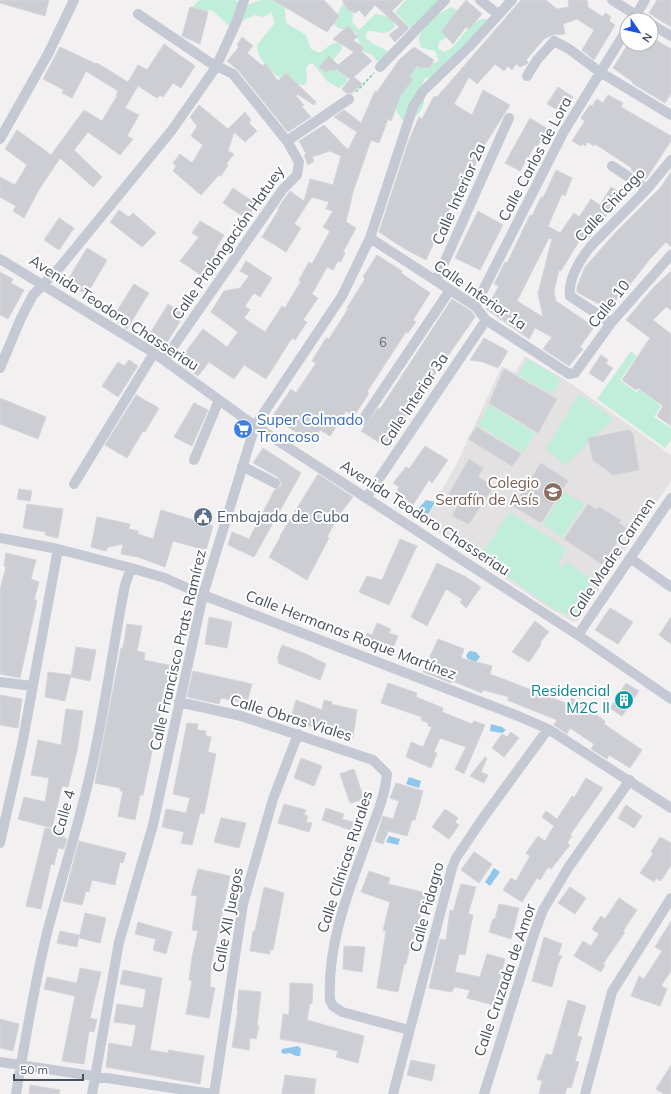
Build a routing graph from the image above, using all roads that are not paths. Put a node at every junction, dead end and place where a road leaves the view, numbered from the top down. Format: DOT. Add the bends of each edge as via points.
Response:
graph roads {
  1 [pos="74,0"];
  2 [pos="244,0"];
  3 [pos="445,0"];
  4 [pos="480,0"];
  5 [pos="512,0"];
  6 [pos="612,0"];
  7 [pos="646,0"];
  8 [pos="629,12"];
  9 [pos="641,12"];
  10 [pos="138,14"];
  11 [pos="498,14"];
  12 [pos="659,29"];
  13 [pos="671,36"];
  14 [pos="619,42"];
  15 [pos="216,67"];
  16 [pos="380,67"];
  17 [pos="600,72"];
  18 [pos="528,76"];
  19 [pos="349,99"];
  20 [pos="671,115"];
  21 [pos="509,118"];
  22 [pos="0,139"];
  23 [pos="287,141"];
  24 [pos="671,160"];
  25 [pos="612,166"];
  26 [pos="647,189"];
  27 [pos="370,238"];
  28 [pos="671,255"];
  29 [pos="0,259"];
  30 [pos="436,281"];
  31 [pos="43,284"];
  32 [pos="450,290"];
  33 [pos="475,306"];
  34 [pos="486,320"];
  35 [pos="611,323"];
  36 [pos="154,353"];
  37 [pos="164,360"];
  38 [pos="0,368"];
  39 [pos="573,374"];
  40 [pos="219,400"];
  41 [pos="362,421"];
  42 [pos="255,426"];
  43 [pos="194,460"];
  44 [pos="242,466"];
  45 [pos="275,483"];
  46 [pos="74,484"];
  47 [pos="366,498"];
  48 [pos="671,498"];
  49 [pos="0,538"];
  50 [pos="58,549"];
  51 [pos="630,558"];
  52 [pos="131,568"];
  53 [pos="671,587"];
  54 [pos="203,595"];
  55 [pos="578,635"];
  56 [pos="0,682"];
  57 [pos="32,686"];
  58 [pos="671,699"];
  59 [pos="179,702"];
  60 [pos="548,729"];
  61 [pos="298,734"];
  62 [pos="387,774"];
  63 [pos="630,780"];
  64 [pos="671,808"];
  65 [pos="0,843"];
  66 [pos="670,902"];
  67 [pos="409,1030"];
  68 [pos="0,1062"];
  69 [pos="21,1064"];
  70 [pos="95,1075"];
  71 [pos="16,1094"];
  72 [pos="92,1094"];
  73 [pos="213,1094"];
  74 [pos="393,1094"];
  75 [pos="484,1094"];
  76 [pos="585,1094"];
  1 -- 22 [label="street" via="48,54"];
  2 -- 15 [label="street"];
  3 -- 16 [label="street"];
  4 -- 11 [label="street"];
  5 -- 11 [label="street, Calle Francisco Prats Ramírez"];
  6 -- 8 [label="street"];
  7 -- 9 [label="street"];
  10 -- 15 [label="street, Calle Prolongación Hatuey"];
  11 -- 27 [label="street, Calle Francisco Prats Ramírez" via="470,46 423,91 413,107"];
  12 -- 13 [label="street"];
  14 -- 17 [label="street, Calle Carlos de Lora"];
  15 -- 23 [label="street, Calle Prolongación Hatuey" via="233,74"];
  15 -- 31 [label="street" via="172,130 60,267"];
  17 -- 18 [label="street" via="569,49 554,42 537,60"];
  17 -- 20 [label="street"];
  17 -- 33 [label="street, Calle Carlos de Lora" via="563,133"];
  19 -- 23 [label="street"];
  21 -- 30 [label="street, Calle Interior 2a"];
  23 -- 37 [label="street, Calle Prolongación Hatuey" via="299,162 297,175 283,189"];
  24 -- 26 [label="street, Calle Chicago"];
  25 -- 26 [label="street"];
  26 -- 35 [label="street, Calle Chicago" via="584,255 569,290 570,296"];
  27 -- 30 [label="street, Calle Interior 1a"];
  27 -- 42 [label="street, Calle Francisco Prats Ramírez" via="342,296"];
  28 -- 35 [label="street, Calle 10"];
  29 -- 31 [label="street, Avenida Teodoro Chasseriau"];
  30 -- 32 [label="street, Calle Interior 1a"];
  31 -- 36 [label="street, Avenida Teodoro Chasseriau"];
  31 -- 38 [label="street" via="33,295 21,318"];
  32 -- 33 [label="street, Calle Interior 1a"];
  32 -- 41 [label="street"];
  33 -- 34 [label="street, Calle Interior 1a"];
  34 -- 39 [label="street, Calle Interior 1a" via="569,374"];
  34 -- 47 [label="street, Calle Interior 3a"];
  35 -- 39 [label="street, Calle 10"];
  36 -- 37 [label="street, Avenida Teodoro Chasseriau"];
  36 -- 46 [label="street"];
  37 -- 40 [label="street, Avenida Teodoro Chasseriau"];
  40 -- 42 [label="street, Avenida Teodoro Chasseriau"];
  40 -- 43 [label="street"];
  42 -- 44 [label="street, Calle Francisco Prats Ramírez"];
  42 -- 47 [label="street, Avenida Teodoro Chasseriau"];
  44 -- 45 [label="street"];
  44 -- 54 [label="street, Calle Francisco Prats Ramírez"];
  47 -- 55 [label="street, Avenida Teodoro Chasseriau"];
  48 -- 51 [label="street, Calle Madre Carmen"];
  49 -- 50 [label="street, Calle Hermanas Roque Martínez"];
  50 -- 52 [label="street, Calle Hermanas Roque Martínez"];
  50 -- 57 [label="street"];
  51 -- 53 [label="street"];
  51 -- 55 [label="street, Calle Madre Carmen"];
  52 -- 54 [label="street, Calle Hermanas Roque Martínez" via="165,578"];
  52 -- 69 [label="street, Calle 4" via="125,585 92,769 47,935"];
  54 -- 59 [label="street, Calle Francisco Prats Ramírez"];
  54 -- 60 [label="street, Calle Hermanas Roque Martínez"];
  55 -- 58 [label="street, Avenida Teodoro Chasseriau"];
  56 -- 57 [label="street"];
  57 -- 65 [label="street"];
  59 -- 61 [label="street, Calle Obras Viales" via="241,716"];
  59 -- 70 [label="street, Calle Francisco Prats Ramírez" via="153,825 119,942"];
  60 -- 63 [label="street, Calle Hermanas Roque Martínez"];
  60 -- 67 [label="street, Calle Pidagro" via="456,858"];
  61 -- 62 [label="street, Calle Obras Viales" via="373,760"];
  61 -- 73 [label="street, Calle XII Juegos" via="273,799 243,904"];
  62 -- 67 [label="street, Calle Clínicas Rurales" via="383,796 338,928 330,1000 333,1006 342,1012"];
  63 -- 64 [label="street, Calle Hermanas Roque Martínez"];
  63 -- 75 [label="street, Calle Cruzada de Amor" via="568,868 543,910"];
  66 -- 76 [label="street" via="612,992"];
  67 -- 74 [label="street, Calle Pidagro"];
  68 -- 69 [label="street"];
  69 -- 70 [label="street"];
  69 -- 71 [label="street, Calle 4"];
  70 -- 72 [label="street, Calle Francisco Prats Ramírez"];
  70 -- 73 [label="street"];
}
